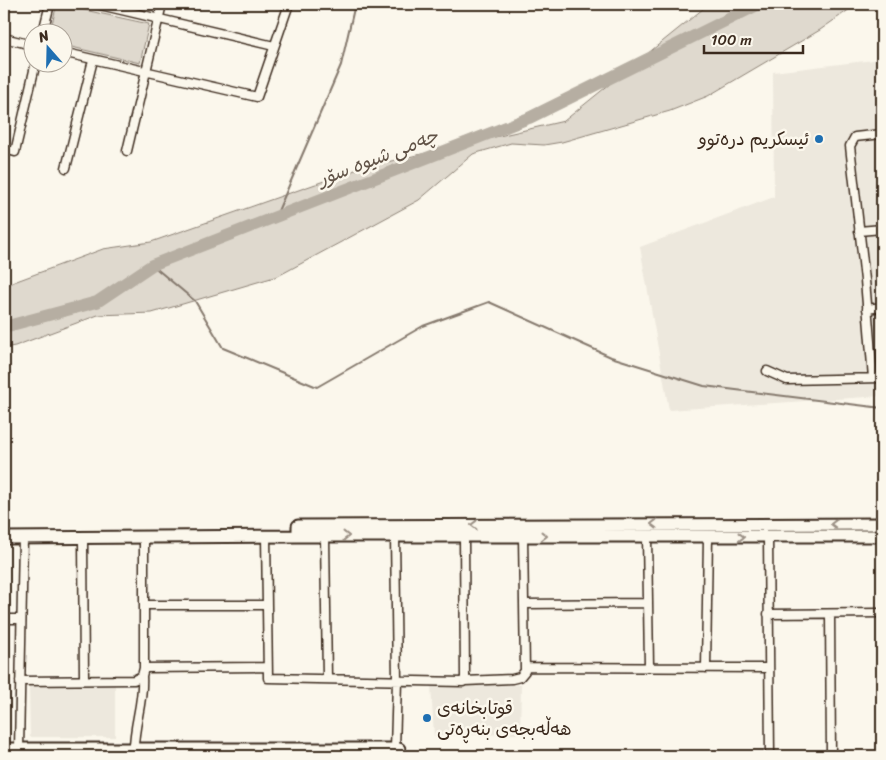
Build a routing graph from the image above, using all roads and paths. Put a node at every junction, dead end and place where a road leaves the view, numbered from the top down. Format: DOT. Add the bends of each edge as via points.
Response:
graph roads {
  1 [pos="50,4"];
  2 [pos="96,4"];
  3 [pos="162,4"];
  4 [pos="288,4"];
  5 [pos="106,5"];
  6 [pos="158,19"];
  7 [pos="46,22"];
  8 [pos="4,38"];
  9 [pos="22,42"];
  10 [pos="274,46"];
  11 [pos="72,55"];
  12 [pos="93,60"];
  13 [pos="34,72"];
  14 [pos="146,72"];
  15 [pos="882,134"];
  16 [pos="4,150"];
  17 [pos="127,151"];
  18 [pos="66,168"];
  19 [pos="882,229"];
  20 [pos="859,231"];
  21 [pos="882,307"];
  22 [pos="867,309"];
  23 [pos="767,370"];
  24 [pos="873,378"];
  25 [pos="882,378"];
  26 [pos="682,524"];
  27 [pos="882,524"];
  28 [pos="298,531"];
  29 [pos="266,536"];
  30 [pos="325,536"];
  31 [pos="394,536"];
  32 [pos="464,536"];
  33 [pos="523,536"];
  34 [pos="646,536"];
  35 [pos="681,536"];
  36 [pos="708,536"];
  37 [pos="768,536"];
  38 [pos="882,536"];
  39 [pos="144,537"];
  40 [pos="4,538"];
  41 [pos="23,538"];
  42 [pos="83,538"];
  43 [pos="648,603"];
  44 [pos="524,604"];
  45 [pos="144,605"];
  46 [pos="266,605"];
  47 [pos="882,613"];
  48 [pos="768,614"];
  49 [pos="830,614"];
  50 [pos="4,619"];
  51 [pos="20,619"];
  52 [pos="266,667"];
  53 [pos="526,667"];
  54 [pos="649,667"];
  55 [pos="144,668"];
  56 [pos="706,668"];
  57 [pos="769,668"];
  58 [pos="142,676"];
  59 [pos="326,679"];
  60 [pos="84,680"];
  61 [pos="397,680"];
  62 [pos="20,681"];
  63 [pos="465,681"];
  64 [pos="4,749"];
  65 [pos="19,749"];
  66 [pos="141,751"];
  67 [pos="393,752"];
  68 [pos="770,756"];
  69 [pos="831,756"];
  1 -- 7 [label="street"];
  2 -- 5 [label="street"];
  3 -- 6 [label="street"];
  4 -- 10 [label="street"];
  5 -- 6 [label="street"];
  6 -- 10 [label="street"];
  6 -- 14 [label="street"];
  8 -- 9 [label="street"];
  10 -- 14 [label="street" via="257,97"];
  11 -- 12 [label="street"];
  12 -- 14 [label="street"];
  12 -- 18 [label="street"];
  13 -- 16 [label="street" via="16,152"];
  14 -- 17 [label="street"];
  15 -- 20 [label="street" via="854,137 850,146"];
  19 -- 20 [label="street"];
  20 -- 22 [label="street"];
  21 -- 22 [label="street"];
  22 -- 24 [label="street"];
  23 -- 24 [label="street" via="787,380"];
  24 -- 25 [label="street"];
  27 -- 26 [label="street, one-way"];
  26 -- 28 [label="street, one-way"];
  26 -- 35 [label="street"];
  28 -- 29 [label="street"];
  28 -- 30 [label="street"];
  29 -- 39 [label="street"];
  29 -- 46 [label="street"];
  30 -- 31 [label="street, one-way"];
  30 -- 59 [label="street"];
  31 -- 32 [label="street"];
  31 -- 61 [label="street"];
  32 -- 33 [label="street"];
  32 -- 63 [label="street"];
  33 -- 34 [label="street, one-way"];
  33 -- 44 [label="street"];
  34 -- 35 [label="street"];
  34 -- 43 [label="street"];
  35 -- 36 [label="street"];
  36 -- 37 [label="street, one-way"];
  36 -- 56 [label="street"];
  37 -- 38 [label="street"];
  37 -- 48 [label="street"];
  39 -- 42 [label="street"];
  39 -- 45 [label="street"];
  40 -- 41 [label="street"];
  41 -- 42 [label="street"];
  41 -- 51 [label="street"];
  42 -- 60 [label="street"];
  43 -- 44 [label="street"];
  43 -- 54 [label="street"];
  44 -- 53 [label="street"];
  45 -- 46 [label="street"];
  45 -- 55 [label="street"];
  46 -- 52 [label="street"];
  47 -- 49 [label="street"];
  48 -- 49 [label="street"];
  48 -- 57 [label="street"];
  49 -- 69 [label="street"];
  50 -- 51 [label="street"];
  51 -- 62 [label="street"];
  52 -- 55 [label="street"];
  52 -- 59 [label="street" via="268,678 272,679"];
  53 -- 54 [label="street"];
  53 -- 63 [label="street" via="516,679"];
  54 -- 56 [label="street"];
  55 -- 58 [label="street"];
  56 -- 57 [label="street"];
  57 -- 68 [label="street"];
  58 -- 60 [label="street" via="134,680"];
  58 -- 66 [label="street" via="143,689 134,729"];
  59 -- 61 [label="street"];
  60 -- 62 [label="street"];
  61 -- 63 [label="street"];
  61 -- 67 [label="street"];
  62 -- 65 [label="street"];
  64 -- 65 [label="street"];
  65 -- 66 [label="street"];
  66 -- 67 [label="street"];
}
